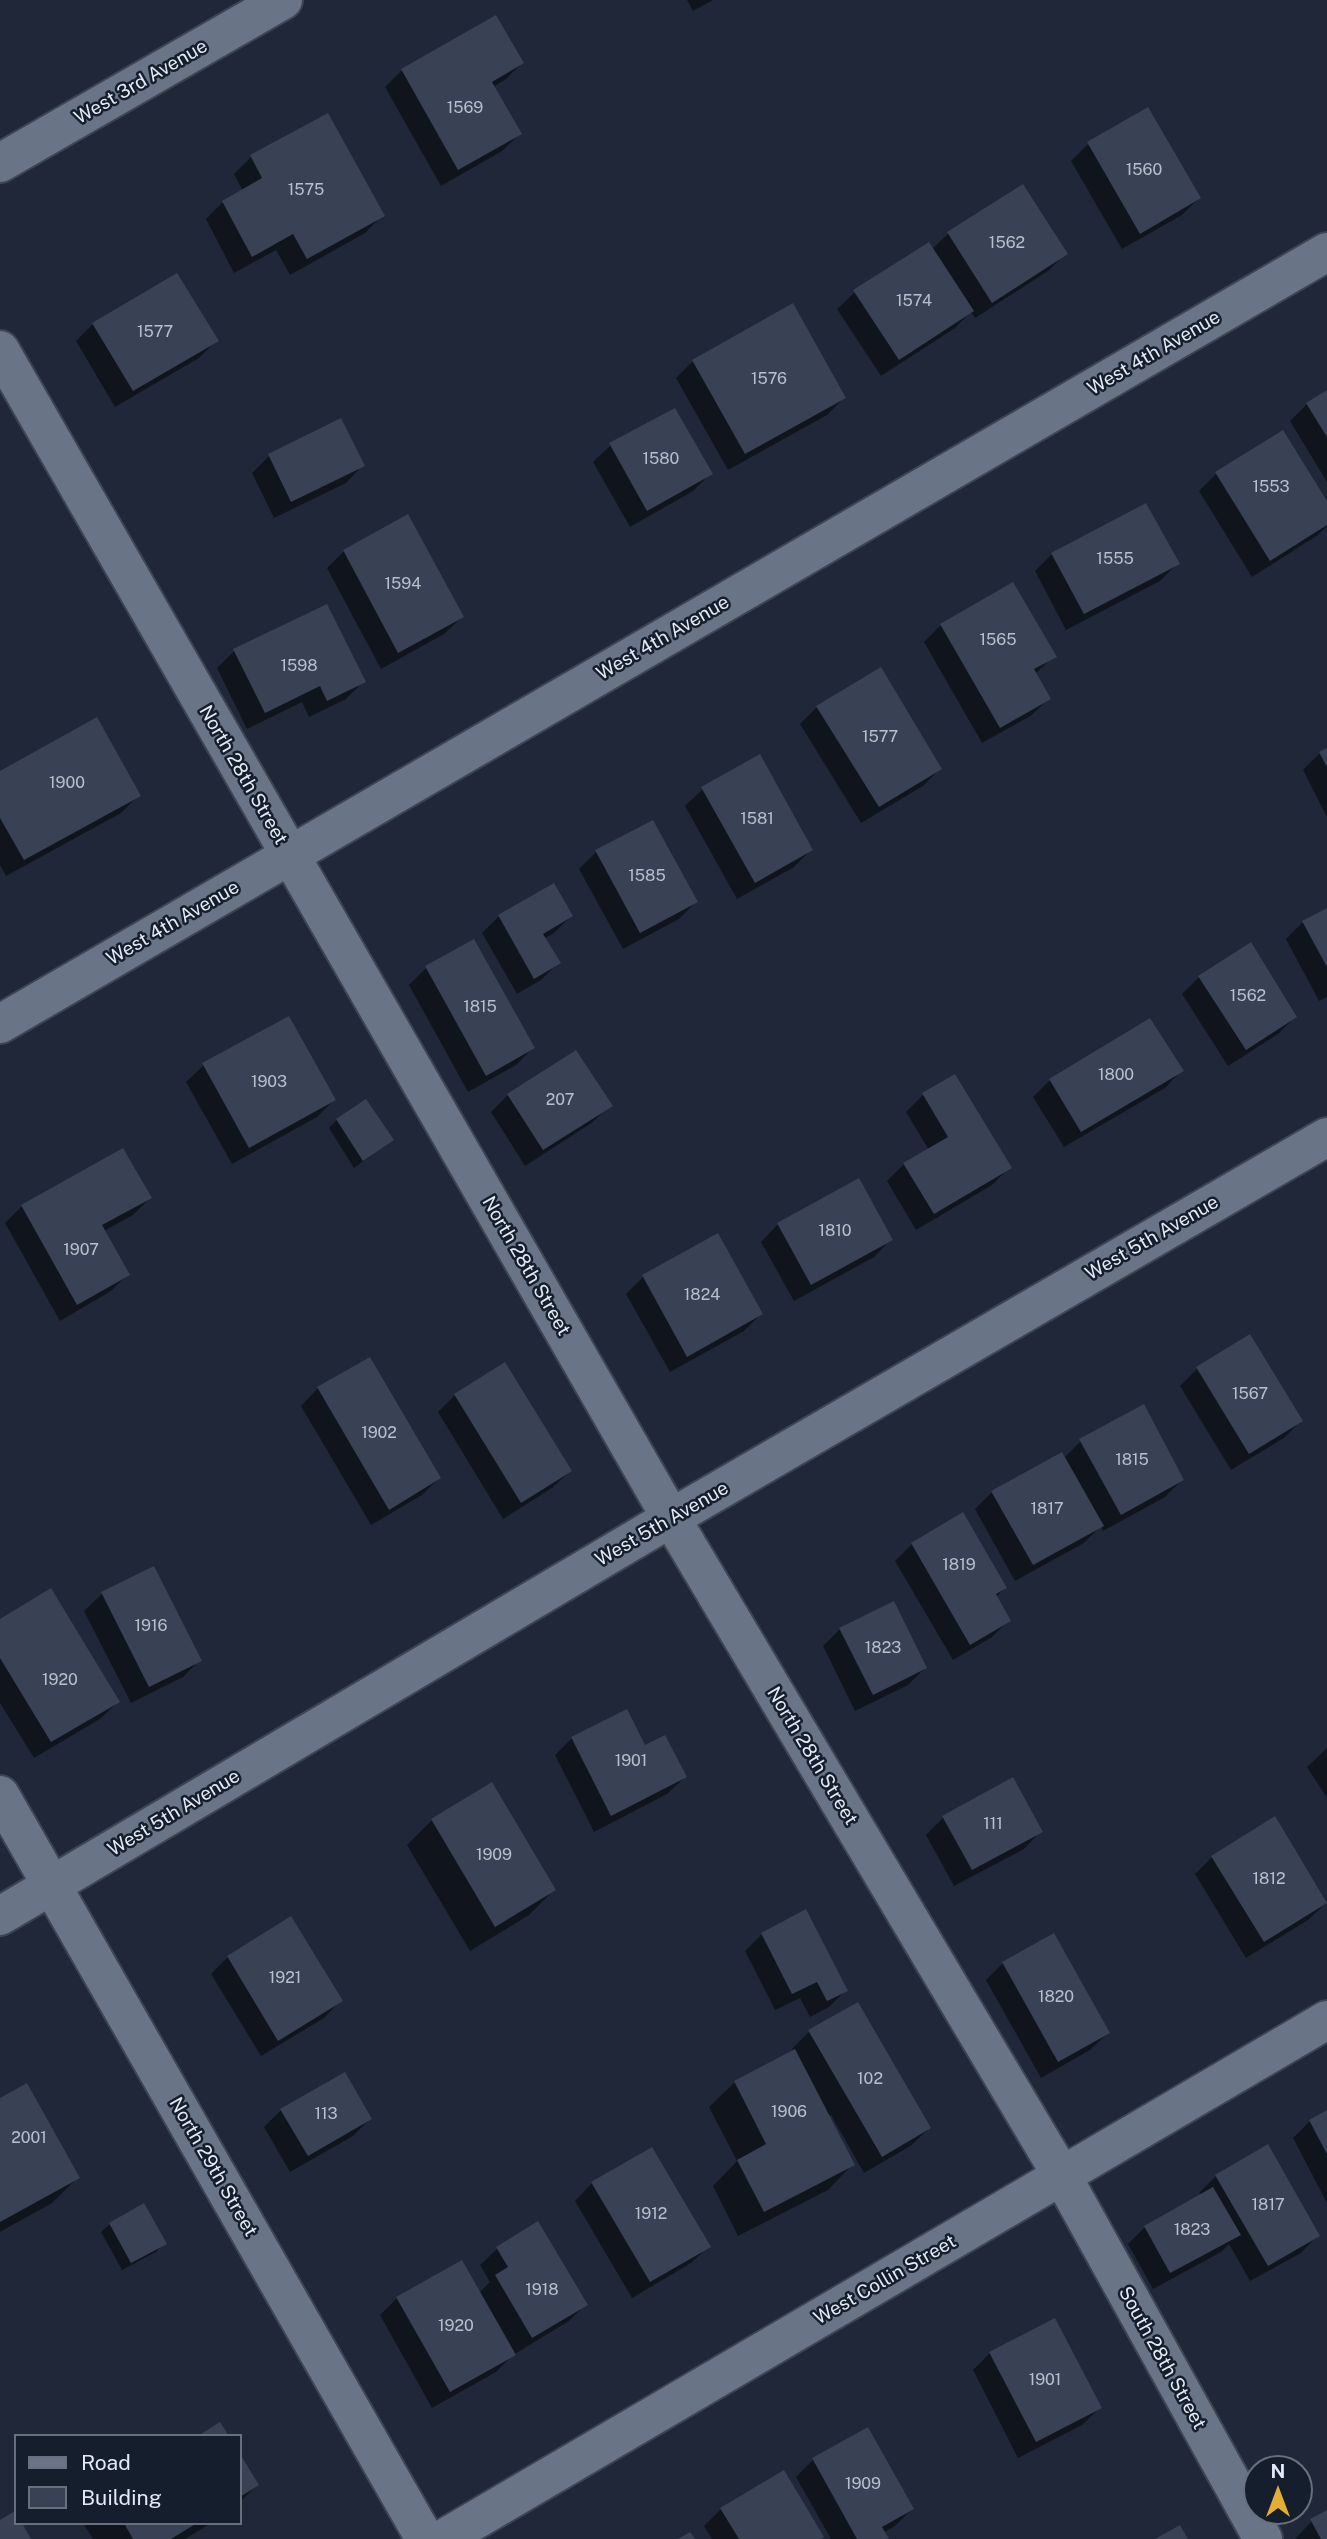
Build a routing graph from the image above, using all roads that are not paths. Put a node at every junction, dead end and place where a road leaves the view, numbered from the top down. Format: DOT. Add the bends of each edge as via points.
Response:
graph roads {
  1 [pos="282,0"];
  2 [pos="0,163"];
  3 [pos="1327,252"];
  4 [pos="0,350"];
  5 [pos="289,855"];
  6 [pos="0,1024"];
  7 [pos="1327,1137"];
  8 [pos="671,1518"];
  9 [pos="0,1795"];
  10 [pos="52,1885"];
  11 [pos="0,1916"];
  12 [pos="1327,2020"];
  13 [pos="1062,2176"];
  14 [pos="425,2539"];
  15 [pos="443,2539"];
  16 [pos="1263,2539"];
  1 -- 2 [label="street, West 3rd Avenue"];
  3 -- 5 [label="street, West 4th Avenue"];
  4 -- 5 [label="street, North 28th Street"];
  5 -- 6 [label="street, West 4th Avenue"];
  5 -- 8 [label="street, North 28th Street"];
  7 -- 8 [label="street, West 5th Avenue"];
  8 -- 10 [label="street, West 5th Avenue"];
  8 -- 13 [label="street, North 28th Street"];
  9 -- 10 [label="street, North 29th Street"];
  10 -- 11 [label="street, West 5th Avenue"];
  10 -- 14 [label="street, North 29th Street"];
  12 -- 13 [label="street, West Collin Street"];
  13 -- 15 [label="street, West Collin Street"];
  13 -- 16 [label="street, South 28th Street"];
}
